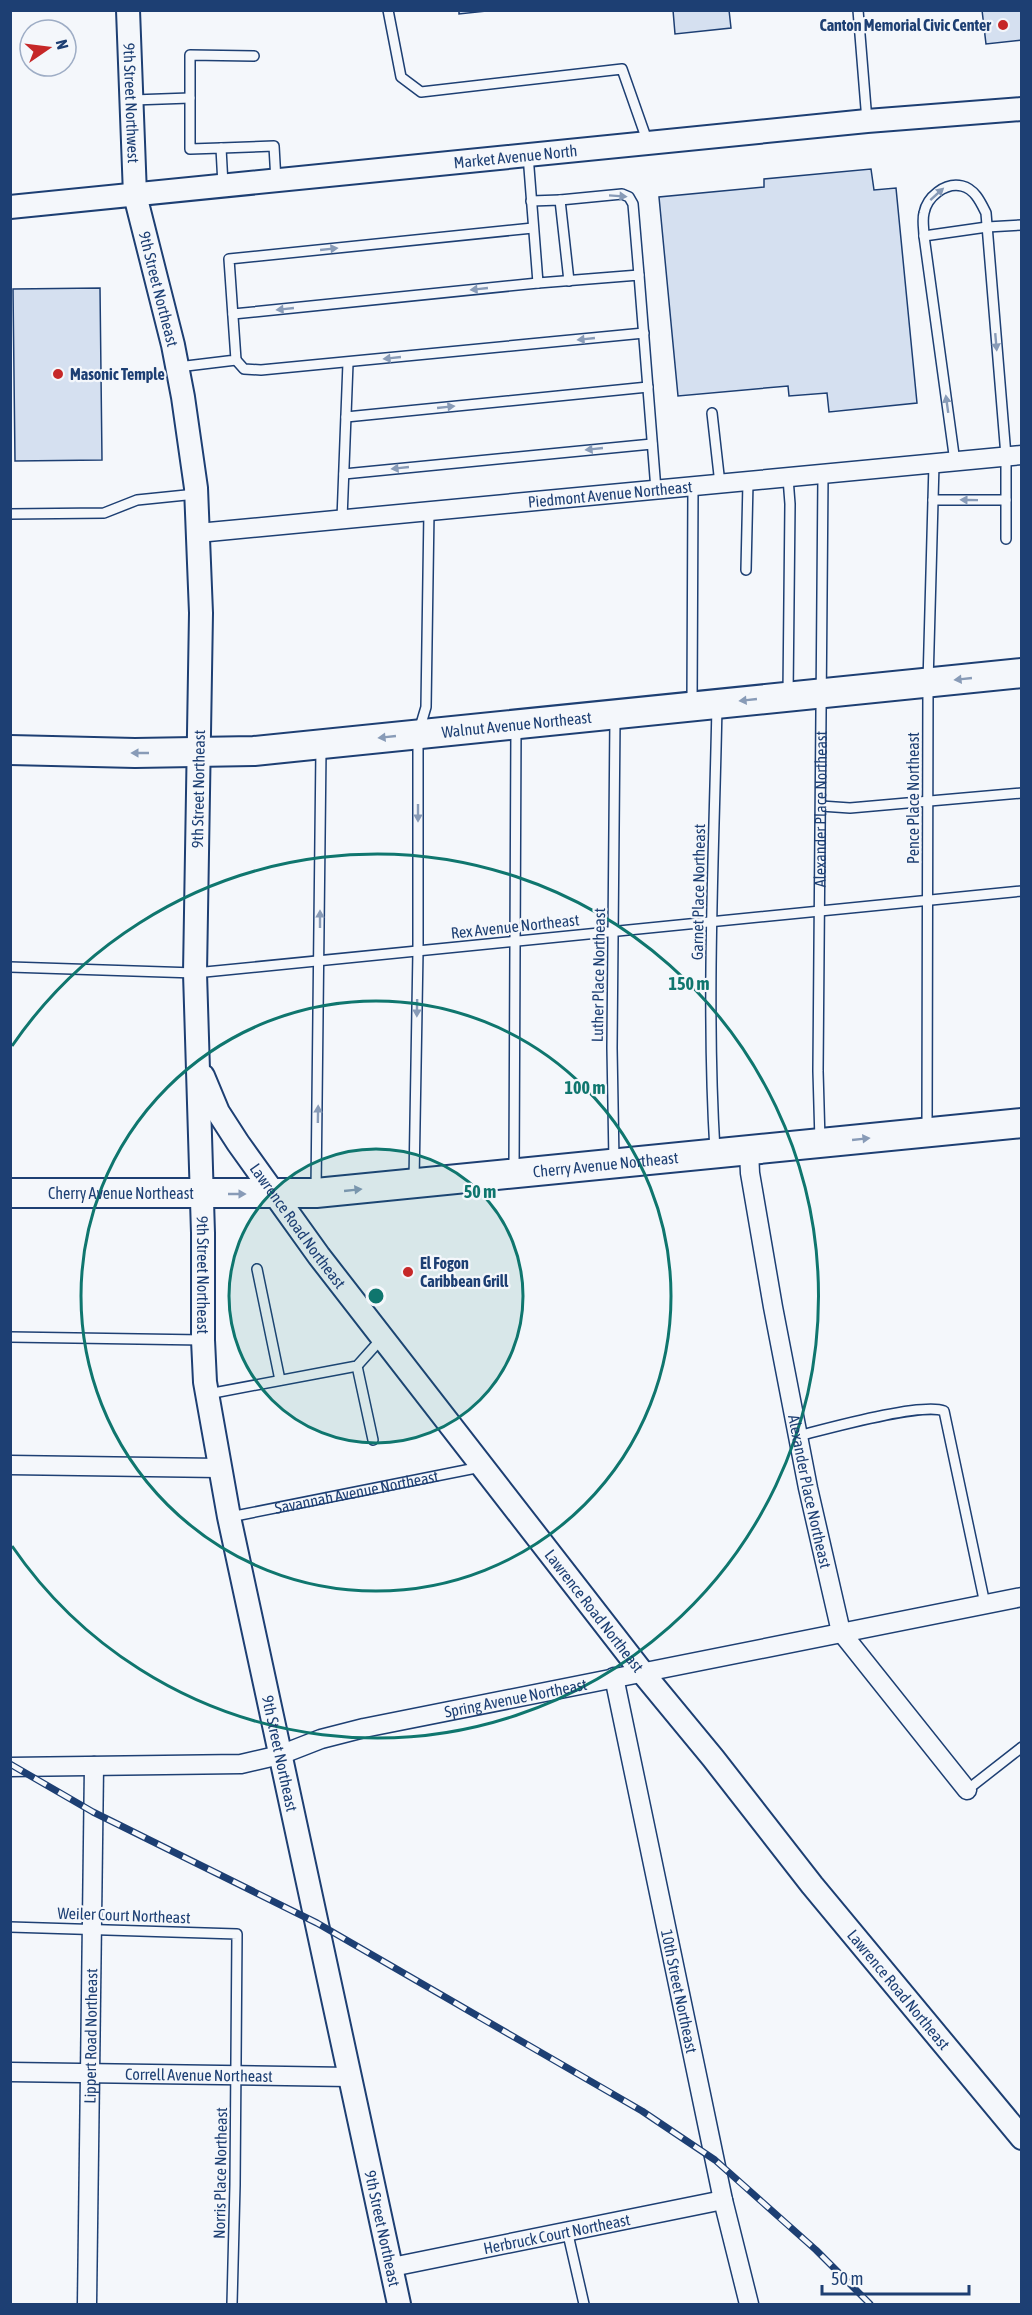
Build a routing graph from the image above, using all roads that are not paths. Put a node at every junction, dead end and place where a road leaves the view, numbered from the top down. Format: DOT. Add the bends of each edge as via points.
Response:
graph roads {
  1 [pos="128,10"];
  2 [pos="388,10"];
  3 [pos="858,10"];
  4 [pos="254,56"];
  5 [pos="190,98"];
  6 [pos="130,100"];
  7 [pos="1022,109"];
  8 [pos="867,121"];
  9 [pos="648,143"];
  10 [pos="221,148"];
  11 [pos="528,155"];
  12 [pos="276,181"];
  13 [pos="223,186"];
  14 [pos="135,195"];
  15 [pos="560,200"];
  16 [pos="531,201"];
  17 [pos="10,207"];
  18 [pos="1022,225"];
  19 [pos="987,227"];
  20 [pos="533,228"];
  21 [pos="924,236"];
  22 [pos="639,275"];
  23 [pos="569,281"];
  24 [pos="538,284"];
  25 [pos="233,314"];
  26 [pos="644,333"];
  27 [pos="236,360"];
  28 [pos="348,363"];
  29 [pos="178,367"];
  30 [pos="648,387"];
  31 [pos="712,413"];
  32 [pos="346,417"];
  33 [pos="652,444"];
  34 [pos="1014,456"];
  35 [pos="955,462"];
  36 [pos="934,464"];
  37 [pos="344,474"];
  38 [pos="824,475"];
  39 [pos="788,478"];
  40 [pos="748,482"];
  41 [pos="720,484"];
  42 [pos="693,487"];
  43 [pos="656,490"];
  44 [pos="196,494"];
  45 [pos="933,500"];
  46 [pos="1006,500"];
  47 [pos="429,511"];
  48 [pos="10,514"];
  49 [pos="342,519"];
  50 [pos="198,533"];
  51 [pos="1005,539"];
  52 [pos="746,570"];
  53 [pos="1022,673"];
  54 [pos="928,683"];
  55 [pos="822,693"];
  56 [pos="788,696"];
  57 [pos="704,705"];
  58 [pos="615,714"];
  59 [pos="516,724"];
  60 [pos="418,734"];
  61 [pos="321,744"];
  62 [pos="10,750"];
  63 [pos="198,753"];
  64 [pos="1022,793"];
  65 [pos="930,801"];
  66 [pos="821,806"];
  67 [pos="1022,891"];
  68 [pos="927,900"];
  69 [pos="821,910"];
  70 [pos="713,921"];
  71 [pos="614,931"];
  72 [pos="515,941"];
  73 [pos="418,951"];
  74 [pos="320,961"];
  75 [pos="10,967"];
  76 [pos="195,973"];
  77 [pos="197,1063"];
  78 [pos="1022,1123"];
  79 [pos="927,1133"];
  80 [pos="820,1143"];
  81 [pos="748,1151"];
  82 [pos="716,1154"];
  83 [pos="614,1164"];
  84 [pos="514,1174"];
  85 [pos="414,1184"];
  86 [pos="10,1193"];
  87 [pos="316,1193"];
  88 [pos="202,1194"];
  89 [pos="274,1194"];
  90 [pos="257,1269"];
  91 [pos="10,1337"];
  92 [pos="383,1337"];
  93 [pos="203,1340"];
  94 [pos="357,1366"];
  95 [pos="280,1380"];
  96 [pos="206,1394"];
  97 [pos="798,1436"];
  98 [pos="374,1440"];
  99 [pos="10,1465"];
  100 [pos="483,1466"];
  101 [pos="219,1468"];
  102 [pos="229,1517"];
  103 [pos="1022,1597"];
  104 [pos="985,1604"];
  105 [pos="841,1632"];
  106 [pos="642,1672"];
  107 [pos="614,1677"];
  108 [pos="1022,1747"];
  109 [pos="280,1755"];
  110 [pos="94,1766"];
  111 [pos="10,1767"];
  112 [pos="967,1790"];
  113 [pos="10,1927"];
  114 [pos="92,1929"];
  115 [pos="237,1934"];
  116 [pos="10,2072"];
  117 [pos="89,2074"];
  118 [pos="236,2076"];
  119 [pos="351,2077"];
  120 [pos="1022,2138"];
  121 [pos="723,2200"];
  122 [pos="567,2230"];
  123 [pos="392,2267"];
  124 [pos="87,2304"];
  125 [pos="232,2304"];
  126 [pos="399,2304"];
  127 [pos="584,2304"];
  128 [pos="748,2304"];
  1 -- 6 [label="street, 9th Street Northwest"];
  2 -- 9 [label="lane" via="401,77 421,92 622,69"];
  3 -- 8 [label="lane"];
  4 -- 5 [label="lane" via="190,55"];
  5 -- 6 [label="lane"];
  5 -- 10 [label="lane" via="190,149"];
  6 -- 14 [label="street, 9th Street Northwest"];
  7 -- 8 [label="street, Market Avenue North"];
  8 -- 9 [label="street, Market Avenue North"];
  9 -- 11 [label="street, Market Avenue North"];
  10 -- 12 [label="lane" via="274,146"];
  10 -- 13 [label="lane"];
  11 -- 12 [label="street, Market Avenue North"];
  11 -- 16 [label="lane"];
  12 -- 13 [label="street, Market Avenue North"];
  13 -- 14 [label="street, Market Avenue North"];
  14 -- 17 [label="street, Market Avenue North"];
  14 -- 29 [label="street, 9th Street Northeast"];
  15 -- 16 [label="lane"];
  15 -- 22 [label="lane, one-way" via="622,194 629,197 633,204"];
  15 -- 23 [label="lane"];
  16 -- 20 [label="lane"];
  18 -- 19 [label="lane"];
  19 -- 21 [label="lane"];
  21 -- 19 [label="lane, one-way" via="924,212 934,194 947,186 963,186 977,196 986,213"];
  19 -- 34 [label="lane, one-way"];
  20 -- 24 [label="lane"];
  25 -- 20 [label="lane, one-way" via="229,259"];
  35 -- 21 [label="lane, one-way"];
  22 -- 23 [label="lane"];
  22 -- 26 [label="lane"];
  23 -- 24 [label="lane"];
  24 -- 25 [label="lane, one-way"];
  25 -- 27 [label="lane"];
  26 -- 28 [label="lane, one-way"];
  26 -- 30 [label="lane"];
  27 -- 28 [label="lane" via="244,369 261,370"];
  27 -- 29 [label="lane"];
  28 -- 32 [label="lane"];
  29 -- 44 [label="street, 9th Street Northeast"];
  32 -- 30 [label="lane, one-way"];
  30 -- 33 [label="lane"];
  31 -- 41 [label="lane"];
  32 -- 37 [label="lane"];
  33 -- 37 [label="lane, one-way"];
  33 -- 43 [label="lane"];
  34 -- 35 [label="street, Piedmont Avenue Northeast"];
  34 -- 46 [label="lane"];
  35 -- 36 [label="street, Piedmont Avenue Northeast"];
  36 -- 38 [label="street, Piedmont Avenue Northeast"];
  36 -- 45 [label="lane, Pence Place Northeast"];
  37 -- 49 [label="lane"];
  38 -- 39 [label="street, Piedmont Avenue Northeast"];
  38 -- 55 [label="lane, Alexander Place Northeast"];
  39 -- 40 [label="street, Piedmont Avenue Northeast"];
  39 -- 56 [label="lane"];
  40 -- 41 [label="street, Piedmont Avenue Northeast"];
  40 -- 52 [label="lane"];
  41 -- 42 [label="street, Piedmont Avenue Northeast"];
  42 -- 43 [label="street, Piedmont Avenue Northeast"];
  42 -- 57 [label="lane, Garnet Place Northeast"];
  43 -- 47 [label="street, Piedmont Avenue Northeast"];
  44 -- 48 [label="lane" via="137,500 104,513"];
  44 -- 50 [label="street, 9th Street Northeast"];
  46 -- 45 [label="lane, one-way"];
  45 -- 54 [label="lane, Pence Place Northeast"];
  46 -- 51 [label="lane"];
  47 -- 49 [label="street, Piedmont Avenue Northeast"];
  47 -- 60 [label="lane" via="426,707"];
  49 -- 50 [label="street, Piedmont Avenue Northeast"];
  50 -- 63 [label="street, 9th Street Northeast"];
  53 -- 54 [label="main road, Walnut Avenue Northeast, one-way"];
  54 -- 55 [label="main road, Walnut Avenue Northeast"];
  54 -- 65 [label="lane, Pence Place Northeast"];
  55 -- 56 [label="main road, Walnut Avenue Northeast"];
  55 -- 66 [label="lane, Alexander Place Northeast"];
  56 -- 57 [label="main road, Walnut Avenue Northeast, one-way"];
  57 -- 58 [label="main road, Walnut Avenue Northeast"];
  57 -- 70 [label="lane, Garnet Place Northeast"];
  58 -- 59 [label="main road, Walnut Avenue Northeast"];
  58 -- 71 [label="lane, Luther Place Northeast"];
  59 -- 60 [label="main road, Walnut Avenue Northeast"];
  59 -- 72 [label="lane"];
  60 -- 61 [label="main road, Walnut Avenue Northeast, one-way"];
  60 -- 73 [label="lane, one-way"];
  61 -- 63 [label="main road, Walnut Avenue Northeast"];
  74 -- 61 [label="lane, one-way"];
  63 -- 62 [label="main road, Walnut Avenue Northeast, one-way"];
  63 -- 76 [label="street, 9th Street Northeast"];
  64 -- 65 [label="lane"];
  65 -- 66 [label="lane" via="850,808"];
  65 -- 68 [label="lane, Pence Place Northeast"];
  66 -- 69 [label="lane, Alexander Place Northeast"];
  67 -- 68 [label="lane, Rex Avenue Northeast"];
  68 -- 69 [label="lane, Rex Avenue Northeast"];
  68 -- 79 [label="lane, Pence Place Northeast"];
  69 -- 70 [label="lane, Rex Avenue Northeast"];
  69 -- 80 [label="lane, Alexander Place Northeast"];
  70 -- 71 [label="lane, Rex Avenue Northeast"];
  70 -- 82 [label="lane, Garnet Place Northeast" via="712,1096"];
  71 -- 72 [label="lane, Rex Avenue Northeast"];
  71 -- 83 [label="lane, Luther Place Northeast"];
  72 -- 73 [label="lane, Rex Avenue Northeast"];
  72 -- 84 [label="lane"];
  73 -- 74 [label="lane, Rex Avenue Northeast"];
  73 -- 85 [label="lane, one-way"];
  74 -- 76 [label="lane, Rex Avenue Northeast"];
  87 -- 74 [label="lane, one-way"];
  75 -- 76 [label="lane, Rex Avenue Northeast"];
  76 -- 77 [label="street, 9th Street Northeast"];
  77 -- 88 [label="street, 9th Street Northeast"];
  77 -- 89 [label="street, Lawrence Road Northeast" via="219,1112"];
  78 -- 79 [label="main road, Cherry Avenue Northeast"];
  80 -- 79 [label="main road, Cherry Avenue Northeast, one-way"];
  80 -- 81 [label="main road, Cherry Avenue Northeast"];
  81 -- 82 [label="main road, Cherry Avenue Northeast"];
  81 -- 97 [label="street, Alexander Place Northeast"];
  82 -- 83 [label="main road, Cherry Avenue Northeast"];
  83 -- 84 [label="main road, Cherry Avenue Northeast"];
  84 -- 85 [label="main road, Cherry Avenue Northeast"];
  87 -- 85 [label="main road, Cherry Avenue Northeast, one-way"];
  86 -- 88 [label="main road, Cherry Avenue Northeast"];
  87 -- 89 [label="main road, Cherry Avenue Northeast"];
  88 -- 89 [label="main road, Cherry Avenue Northeast, one-way"];
  88 -- 93 [label="street, 9th Street Northeast"];
  89 -- 92 [label="street, Lawrence Road Northeast"];
  90 -- 95 [label="lane"];
  91 -- 93 [label="lane"];
  92 -- 94 [label="lane"];
  92 -- 100 [label="street, Lawrence Road Northeast"];
  93 -- 96 [label="street, 9th Street Northeast"];
  94 -- 95 [label="lane"];
  94 -- 98 [label="lane"];
  95 -- 96 [label="lane"];
  96 -- 101 [label="street, 9th Street Northeast"];
  97 -- 104 [label="lane" via="914,1409 944,1411"];
  97 -- 105 [label="street, Alexander Place Northeast"];
  99 -- 101 [label="street"];
  100 -- 102 [label="lane, Savannah Avenue Northeast"];
  100 -- 106 [label="street, Lawrence Road Northeast"];
  101 -- 102 [label="street, 9th Street Northeast"];
  102 -- 109 [label="street, 9th Street Northeast"];
  103 -- 104 [label="street, Spring Avenue Northeast"];
  104 -- 105 [label="street, Spring Avenue Northeast"];
  105 -- 106 [label="street, Spring Avenue Northeast"];
  105 -- 112 [label="street, Alexander Place Northeast"];
  106 -- 107 [label="street, Spring Avenue Northeast"];
  106 -- 120 [label="street, Lawrence Road Northeast" via="893,1985"];
  107 -- 109 [label="street, Spring Avenue Northeast" via="364,1728"];
  107 -- 121 [label="street, 10th Street Northeast"];
  108 -- 112 [label="lane"];
  109 -- 110 [label="street, Spring Avenue Northeast" via="241,1764"];
  109 -- 119 [label="street, 9th Street Northeast"];
  110 -- 111 [label="street, Spring Avenue Northeast"];
  110 -- 114 [label="street, Lippert Road Northeast"];
  113 -- 114 [label="lane, Weiler Court Northeast"];
  114 -- 115 [label="lane, Weiler Court Northeast"];
  114 -- 117 [label="street, Lippert Road Northeast"];
  115 -- 118 [label="lane, Norris Place Northeast"];
  116 -- 117 [label="street, Correll Avenue Northeast"];
  117 -- 118 [label="street, Correll Avenue Northeast"];
  117 -- 124 [label="street, Lippert Road Northeast"];
  118 -- 119 [label="street, Correll Avenue Northeast"];
  118 -- 125 [label="lane, Norris Place Northeast"];
  119 -- 123 [label="street, 9th Street Northeast"];
  121 -- 122 [label="street, Herbruck Court Northeast"];
  121 -- 128 [label="street, 10th Street Northeast"];
  122 -- 123 [label="street, Herbruck Court Northeast"];
  122 -- 127 [label="lane"];
  123 -- 126 [label="street, 9th Street Northeast"];
}
